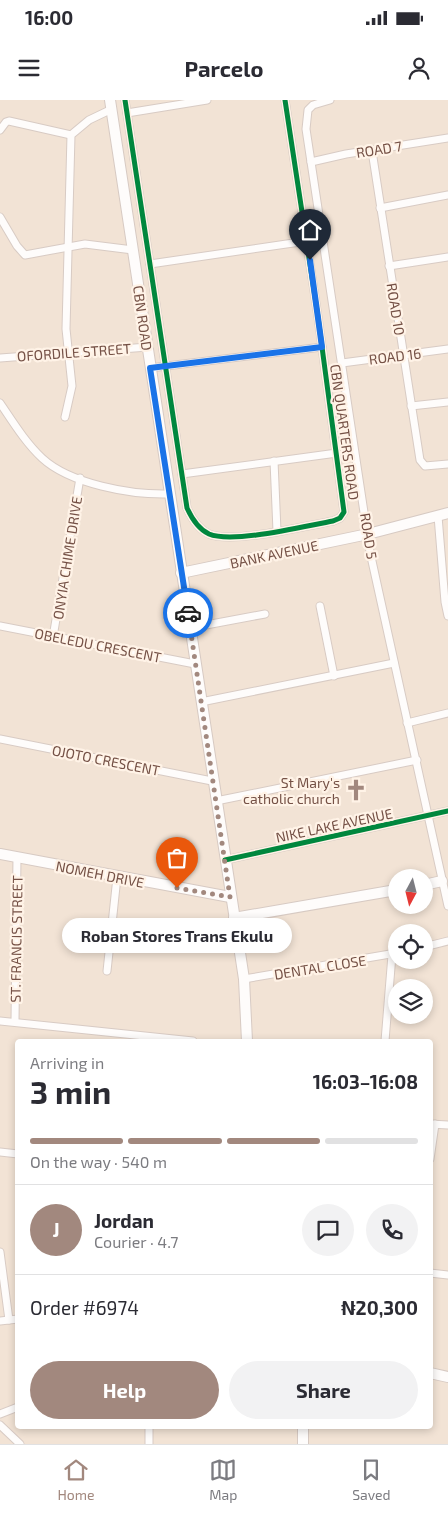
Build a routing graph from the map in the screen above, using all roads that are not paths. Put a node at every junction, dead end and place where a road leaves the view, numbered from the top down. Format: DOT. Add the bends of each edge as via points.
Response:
graph roads {
  1 [pos="125,100"];
  2 [pos="207,100"];
  3 [pos="285,100"];
  4 [pos="330,100"];
  5 [pos="111,105"];
  6 [pos="127,113"];
  7 [pos="0,130"];
  8 [pos="71,136"];
  9 [pos="448,138"];
  10 [pos="372,151"];
  11 [pos="311,162"];
  12 [pos="448,195"];
  13 [pos="380,208"];
  14 [pos="0,217"];
  15 [pos="307,241"];
  16 [pos="70,246"];
  17 [pos="133,250"];
  18 [pos="448,257"];
  19 [pos="150,264"];
  20 [pos="389,266"];
  21 [pos="148,347"];
  22 [pos="322,347"];
  23 [pos="448,349"];
  24 [pos="68,354"];
  25 [pos="403,355"];
  26 [pos="0,358"];
  27 [pos="342,363"];
  28 [pos="166,366"];
  29 [pos="150,368"];
  30 [pos="448,402"];
  31 [pos="0,403"];
  32 [pos="411,406"];
  33 [pos="66,417"];
  34 [pos="337,453"];
  35 [pos="274,461"];
  36 [pos="448,464"];
  37 [pos="182,474"];
  38 [pos="80,478"];
  39 [pos="169,494"];
  40 [pos="443,515"];
  41 [pos="276,531"];
  42 [pos="368,534"];
  43 [pos="181,573"];
  44 [pos="320,606"];
  45 [pos="265,614"];
  46 [pos="448,616"];
  47 [pos="0,626"];
  48 [pos="190,628"];
  49 [pos="53,637"];
  50 [pos="394,663"];
  51 [pos="195,664"];
  52 [pos="334,676"];
  53 [pos="201,702"];
  54 [pos="448,713"];
  55 [pos="408,723"];
  56 [pos="0,740"];
  57 [pos="417,760"];
  58 [pos="212,781"];
  59 [pos="216,801"];
  60 [pos="448,811"];
  61 [pos="430,815"];
  62 [pos="0,854"];
  63 [pos="17,857"];
  64 [pos="224,860"];
  65 [pos="117,877"];
  66 [pos="442,881"];
  67 [pos="433,883"];
  68 [pos="388,892"];
  69 [pos="230,897"];
  70 [pos="448,906"];
  71 [pos="234,918"];
  72 [pos="448,941"];
  73 [pos="433,945"];
  74 [pos="388,955"];
  75 [pos="392,969"];
  76 [pos="107,971"];
  77 [pos="244,979"];
  78 [pos="0,1021"];
  79 [pos="15,1021"];
  80 [pos="149,1039"];
  81 [pos="247,1039"];
  82 [pos="385,1039"];
  83 [pos="433,1124"];
  84 [pos="448,1125"];
  85 [pos="0,1152"];
  86 [pos="15,1154"];
  87 [pos="0,1252"];
  88 [pos="433,1273"];
  89 [pos="448,1275"];
  90 [pos="15,1319"];
  91 [pos="9,1320"];
  92 [pos="0,1321"];
  93 [pos="433,1374"];
  94 [pos="448,1377"];
  95 [pos="15,1408"];
  96 [pos="0,1414"];
  97 [pos="0,1425"];
  98 [pos="149,1429"];
  99 [pos="303,1429"];
  100 [pos="20,1444"];
  101 [pos="149,1444"];
  102 [pos="303,1444"];
  1 -- 6 [label="street, CBN QUARTERS ROAD"];
  2 -- 6 [label="street"];
  3 -- 15 [label="street, CBN QUARTERS ROAD"];
  4 -- 11 [label="street, ROAD 5" via="308,110 306,128"];
  5 -- 8 [label="street"];
  5 -- 17 [label="main road, CBN ROAD"];
  6 -- 19 [label="street, CBN QUARTERS ROAD"];
  7 -- 8 [label="street" via="9,121"];
  8 -- 16 [label="street"];
  9 -- 10 [label="street, ROAD 7"];
  10 -- 11 [label="street, ROAD 7"];
  10 -- 13 [label="street, ROAD 10"];
  11 -- 27 [label="street, ROAD 5"];
  12 -- 13 [label="street"];
  13 -- 20 [label="street, ROAD 10"];
  14 -- 16 [label="street" via="25,255"];
  15 -- 19 [label="street"];
  15 -- 22 [label="street, CBN QUARTERS ROAD"];
  16 -- 17 [label="street" via="90,244"];
  16 -- 24 [label="street" via="66,313"];
  17 -- 21 [label="main road, CBN ROAD"];
  18 -- 20 [label="street"];
  19 -- 28 [label="street, CBN QUARTERS ROAD"];
  20 -- 25 [label="street, ROAD 10"];
  21 -- 24 [label="street, OFORDILE STREET"];
  21 -- 29 [label="main road, CBN ROAD"];
  22 -- 28 [label="street"];
  22 -- 34 [label="street, CBN QUARTERS ROAD"];
  23 -- 25 [label="street, ROAD 16"];
  24 -- 26 [label="street, OFORDILE STREET"];
  24 -- 33 [label="street" via="72,386"];
  25 -- 27 [label="street, ROAD 16"];
  25 -- 32 [label="street, ROAD 10"];
  27 -- 42 [label="street, ROAD 5"];
  28 -- 29 [label="street"];
  28 -- 37 [label="street, CBN QUARTERS ROAD"];
  29 -- 39 [label="main road, CBN ROAD"];
  30 -- 32 [label="street"];
  31 -- 38 [label="street" via="41,457 64,473"];
  32 -- 36 [label="street, ROAD 10" via="420,460 425,466"];
  34 -- 35 [label="street"];
  34 -- 41 [label="street, CBN QUARTERS ROAD" via="344,508 342,516 333,521"];
  35 -- 37 [label="street"];
  35 -- 41 [label="street"];
  37 -- 41 [label="street, CBN QUARTERS ROAD" via="191,518 210,534 234,537"];
  38 -- 39 [label="street" via="127,490"];
  38 -- 49 [label="street, ONYIA CHIME DRIVE"];
  39 -- 43 [label="main road, CBN ROAD"];
  40 -- 42 [label="main road, BANK AVENUE"];
  40 -- 46 [label="street"];
  42 -- 43 [label="main road, BANK AVENUE"];
  42 -- 50 [label="street, ROAD 5"];
  43 -- 48 [label="main road, CBN ROAD"];
  44 -- 52 [label="street"];
  45 -- 48 [label="street"];
  47 -- 49 [label="street, OBELEDU CRESCENT"];
  48 -- 51 [label="main road, CBN ROAD"];
  49 -- 51 [label="street, OBELEDU CRESCENT"];
  50 -- 52 [label="street"];
  50 -- 55 [label="street, ROAD 5"];
  51 -- 53 [label="main road, CBN ROAD"];
  52 -- 53 [label="street"];
  53 -- 58 [label="main road, CBN ROAD"];
  54 -- 55 [label="street"];
  55 -- 57 [label="street, ROAD 5"];
  56 -- 58 [label="street, OJOTO CRESCENT"];
  57 -- 59 [label="street"];
  57 -- 61 [label="street, ROAD 5"];
  58 -- 59 [label="main road, CBN ROAD"];
  59 -- 64 [label="main road, CBN ROAD"];
  60 -- 61 [label="street, NIKE LAKE AVENUE"];
  61 -- 64 [label="street, NIKE LAKE AVENUE"];
  61 -- 66 [label="street, ROAD 5"];
  62 -- 63 [label="main road, NOMEH DRIVE"];
  63 -- 65 [label="main road, NOMEH DRIVE"];
  63 -- 79 [label="street, ST. FRANCIS STREET"];
  64 -- 69 [label="main road, CBN ROAD"];
  65 -- 69 [label="main road, NOMEH DRIVE"];
  65 -- 76 [label="street"];
  66 -- 67 [label="main road"];
  66 -- 70 [label="street, ROAD 5"];
  68 -- 71 [label="main road"];
  69 -- 71 [label="main road, CBN ROAD"];
  71 -- 77 [label="main road, CBN ROAD"];
  72 -- 73 [label="street"];
  74 -- 77 [label="street, DENTAL CLOSE"];
  75 -- 82 [label="street"];
  77 -- 81 [label="main road, CBN ROAD"];
  78 -- 79 [label="street"];
  79 -- 80 [label="street"];
  83 -- 84 [label="street"];
  85 -- 86 [label="street"];
  87 -- 91 [label="street"];
  88 -- 89 [label="street"];
  90 -- 91 [label="street"];
  91 -- 92 [label="street"];
  93 -- 94 [label="main road"];
  95 -- 96 [label="street"];
  97 -- 100 [label="street"];
  98 -- 101 [label="street"];
  99 -- 102 [label="main road"];
}
